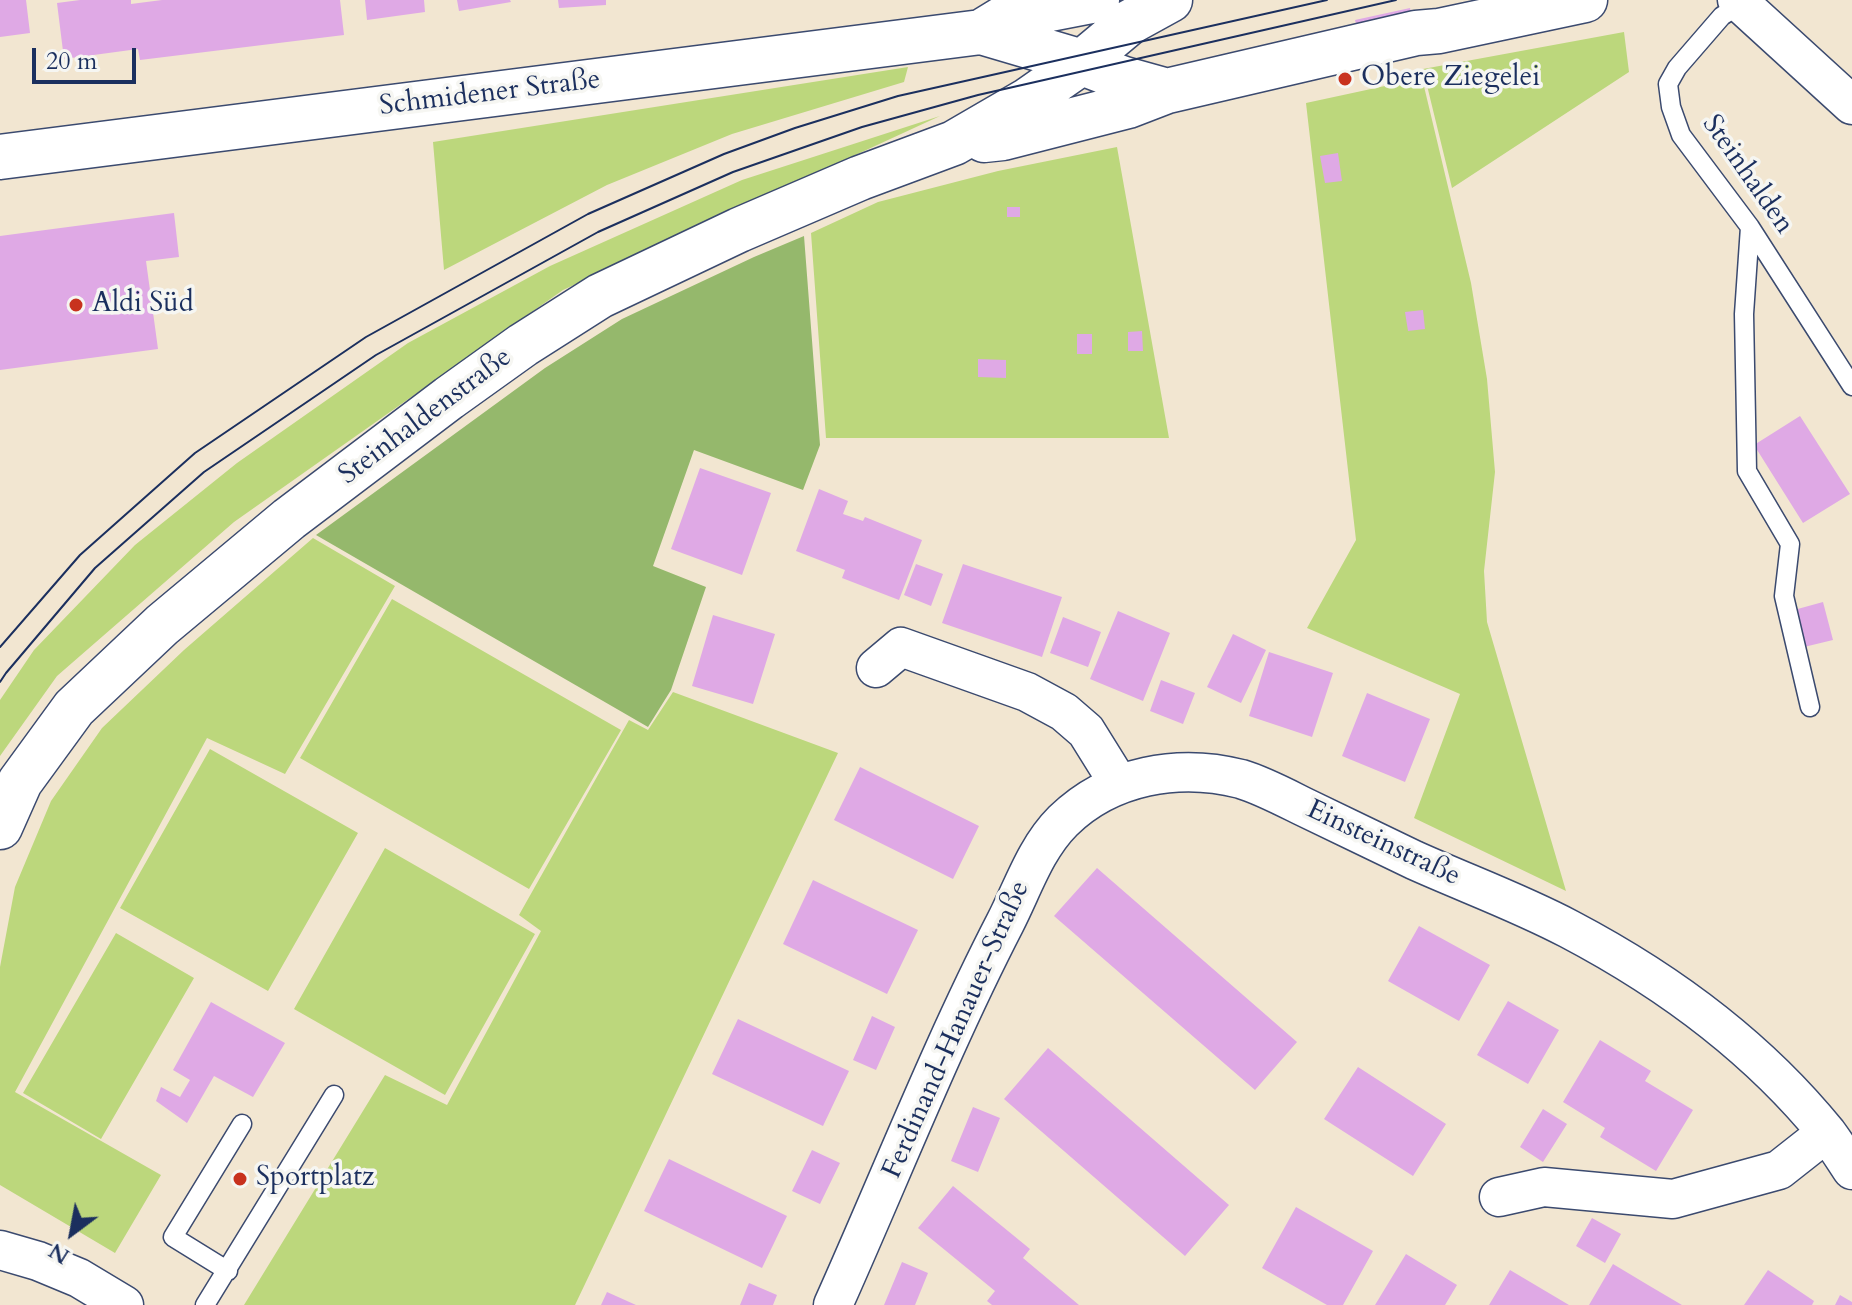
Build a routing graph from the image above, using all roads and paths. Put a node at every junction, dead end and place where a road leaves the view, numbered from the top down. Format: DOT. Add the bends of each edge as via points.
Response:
graph roads {
  1 [pos="1097,0"];
  2 [pos="1170,0"];
  3 [pos="1585,0"];
  4 [pos="1739,2"];
  5 [pos="981,32"];
  6 [pos="1081,63"];
  7 [pos="1167,91"];
  8 [pos="1852,105"];
  9 [pos="954,143"];
  10 [pos="0,157"];
  11 [pos="1750,227"];
  12 [pos="1852,386"];
  13 [pos="876,668"];
  14 [pos="1810,707"];
  15 [pos="1119,784"];
  16 [pos="0,827"];
  17 [pos="334,1095"];
  18 [pos="242,1124"];
  19 [pos="1826,1133"];
  20 [pos="1852,1170"];
  21 [pos="1499,1197"];
  22 [pos="0,1250"];
  23 [pos="228,1271"];
  24 [pos="124,1305"];
  25 [pos="205,1305"];
  26 [pos="833,1305"];
  1 -- 5 [label="main road, Schmidener Straße" via="1004,18"];
  2 -- 6 [label="main road" via="1130,22"];
  3 -- 7 [label="main road, Schmidener Straße"];
  4 -- 8 [label="street"];
  4 -- 11 [label="lane, Steinhalden" via="1668,84 1681,135"];
  5 -- 6 [label="main road, Schmidener Straße"];
  5 -- 10 [label="main road, Schmidener Straße"];
  6 -- 7 [label="main road, Schmidener Straße"];
  6 -- 9 [label="main road, Steinhaldenstraße"];
  7 -- 9 [label="main road, Steinhaldenstraße" via="1003,138"];
  9 -- 16 [label="main road, Steinhaldenstraße" via="739,230 600,296 461,389 289,519 162,625 74,708 20,782"];
  11 -- 12 [label="lane, Steinhalden"];
  11 -- 14 [label="lane" via="1744,314 1747,471 1790,544 1784,596"];
  13 -- 15 [label="street" via="901,647 1027,692 1086,731"];
  15 -- 19 [label="street, Einsteinstraße" via="1160,773 1200,772 1243,780 1567,928 1663,984 1715,1024 1777,1079"];
  15 -- 26 [label="street, Ferdinand-Hanauer-Straße" via="1063,821 1038,851"];
  17 -- 23 [label="lane"];
  18 -- 23 [label="lane" via="173,1237"];
  19 -- 20 [label="street, Einsteinstraße"];
  19 -- 21 [label="street" via="1779,1170 1673,1199 1544,1187"];
  22 -- 24 [label="street" via="79,1278"];
  23 -- 25 [label="lane"];
}
